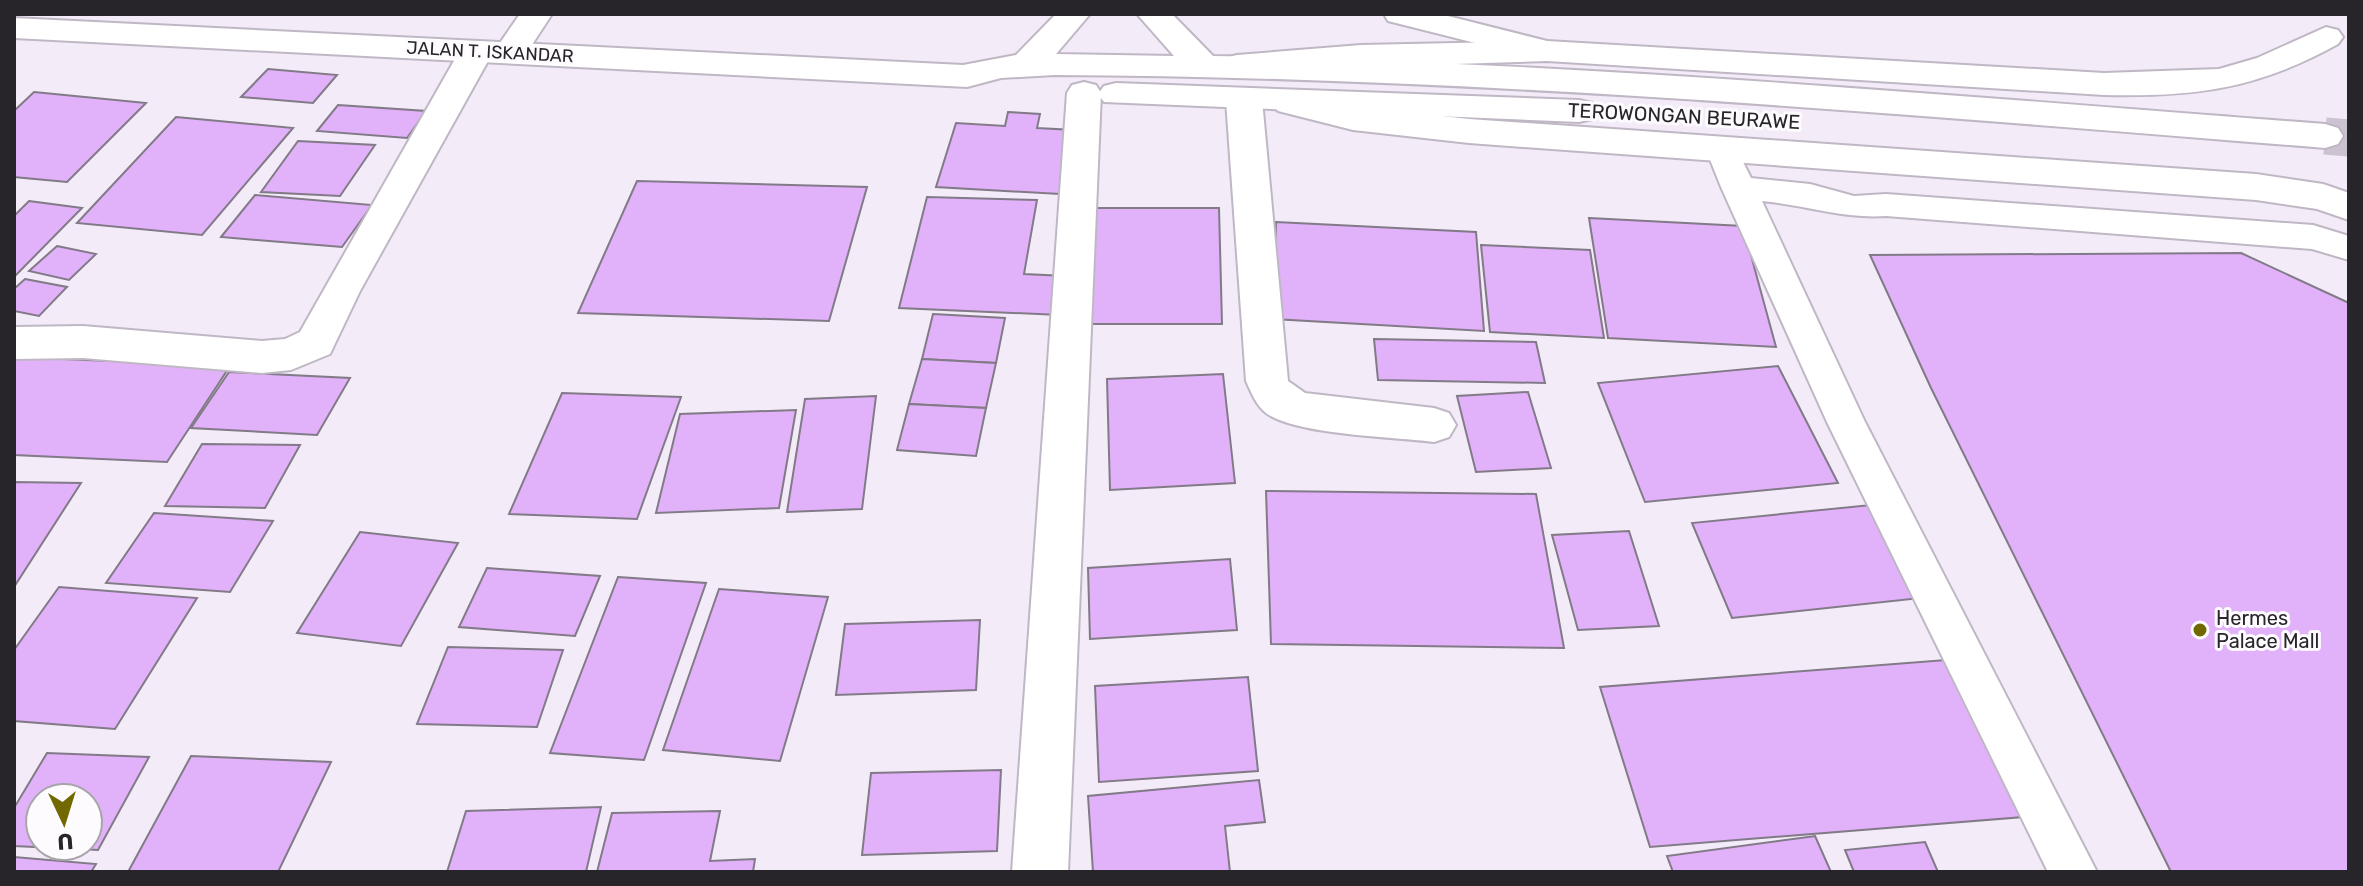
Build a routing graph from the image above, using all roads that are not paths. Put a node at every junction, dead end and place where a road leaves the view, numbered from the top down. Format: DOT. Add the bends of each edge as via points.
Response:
graph roads {
  1 [pos="536,14"];
  2 [pos="1074,14"];
  3 [pos="1153,14"];
  4 [pos="1400,14"];
  5 [pos="14,28"];
  6 [pos="2321,32"];
  7 [pos="1547,51"];
  8 [pos="493,52"];
  9 [pos="1025,77"];
  10 [pos="1228,78"];
  11 [pos="1084,93"];
  12 [pos="1290,103"];
  13 [pos="1721,147"];
  14 [pos="1737,187"];
  15 [pos="2349,207"];
  16 [pos="2349,248"];
  17 [pos="14,343"];
  18 [pos="1434,425"];
  19 [pos="1040,872"];
  20 [pos="2073,872"];
  1 -- 8 [label="street"];
  2 -- 9 [label="street"];
  3 -- 10 [label="street"];
  4 -- 7 [label="street"];
  5 -- 8 [label="street, JALAN T. ISKANDAR"];
  6 -- 7 [label="street" via="2280,64 2241,78 2188,86"];
  7 -- 10 [label="street" via="1361,56"];
  8 -- 9 [label="street, JALAN T. ISKANDAR" via="967,76 973,83"];
  8 -- 17 [label="street" via="340,291 315,343 291,354 262,357 83,342"];
  9 -- 10 [label="street, TEROWONGAN BEURAWE"];
  9 -- 11 [label="street, TEROWONGAN BEURAWE"];
  10 -- 11 [label="street, TEROWONGAN BEURAWE"];
  10 -- 12 [label="street, TEROWONGAN BEURAWE"];
  10 -- 12 [label="street, TEROWONGAN BEURAWE" via="1635,83 2333,150 1674,113"];
  10 -- 18 [label="street" via="1273,396 1305,410"];
  11 -- 19 [label="street"];
  12 -- 13 [label="street" via="1353,118 1469,131"];
  13 -- 14 [label="lane"];
  13 -- 15 [label="street" via="2256,187 2323,197"];
  14 -- 16 [label="lane" via="1810,195 1854,207 1886,205 2313,237"];
  14 -- 20 [label="lane" via="1846,422"];
}
